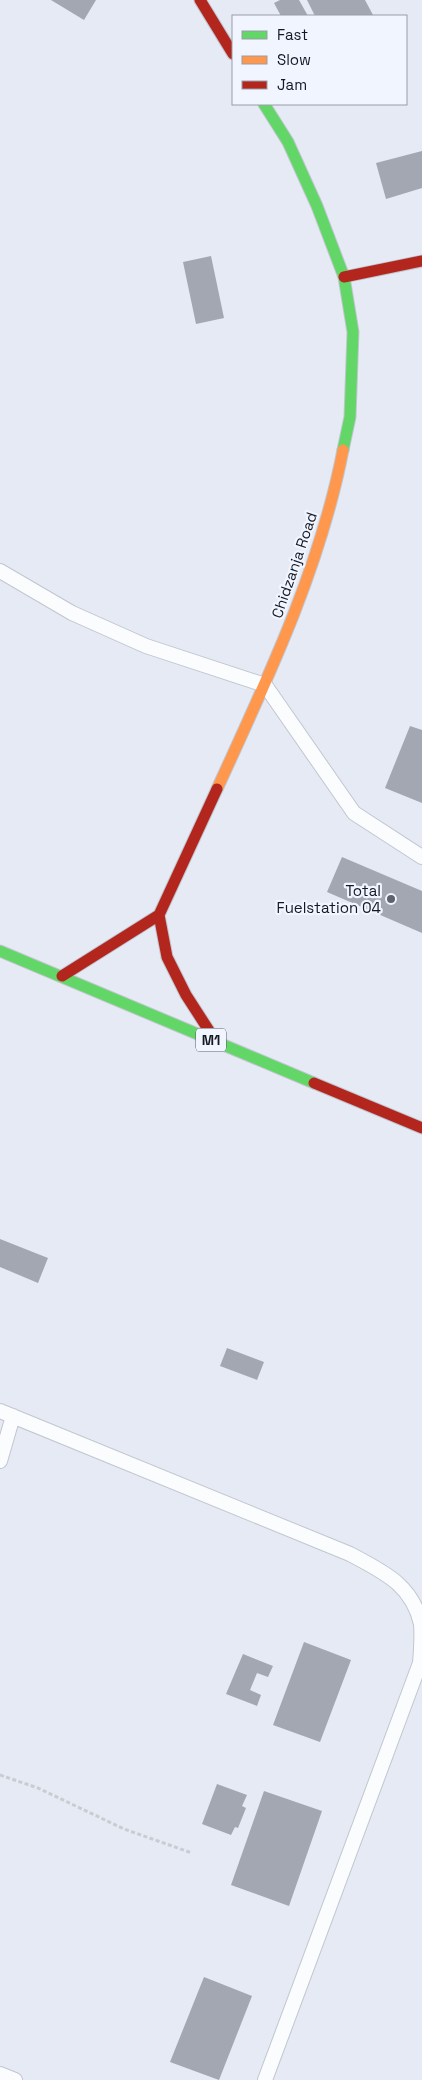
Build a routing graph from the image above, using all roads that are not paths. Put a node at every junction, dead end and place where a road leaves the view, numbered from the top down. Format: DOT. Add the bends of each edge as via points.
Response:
graph roads {
  1 [pos="200,0"];
  2 [pos="232,52"];
  3 [pos="265,105"];
  4 [pos="422,261"];
  5 [pos="344,277"];
  6 [pos="0,571"];
  7 [pos="265,685"];
  8 [pos="422,856"];
  9 [pos="159,915"];
  10 [pos="0,951"];
  11 [pos="62,976"];
  12 [pos="217,1042"];
  13 [pos="422,1128"];
  14 [pos="0,1411"];
  15 [pos="13,1416"];
  16 [pos="0,1461"];
  17 [pos="0,2074"];
  18 [pos="15,2080"];
  19 [pos="265,2080"];
  1 -- 2 [label="main road"];
  3 -- 5 [label="main road, Chidzanja Road" via="288,142"];
  4 -- 5 [label="main road"];
  5 -- 7 [label="main road, Chidzanja Road" via="353,332 350,417 336,487 313,563"];
  6 -- 7 [label="lane" via="72,612 146,646"];
  7 -- 8 [label="lane" via="354,813"];
  7 -- 9 [label="main road, Chidzanja Road"];
  9 -- 11 [label="main road"];
  9 -- 12 [label="main road" via="167,957 186,995"];
  10 -- 11 [label="main road, M1"];
  11 -- 12 [label="main road, M1"];
  12 -- 13 [label="main road, M1"];
  14 -- 15 [label="lane"];
  15 -- 16 [label="lane"];
  15 -- 19 [label="lane" via="350,1554 386,1574 411,1596 422,1625 420,1663"];
  17 -- 18 [label="lane"];
}
